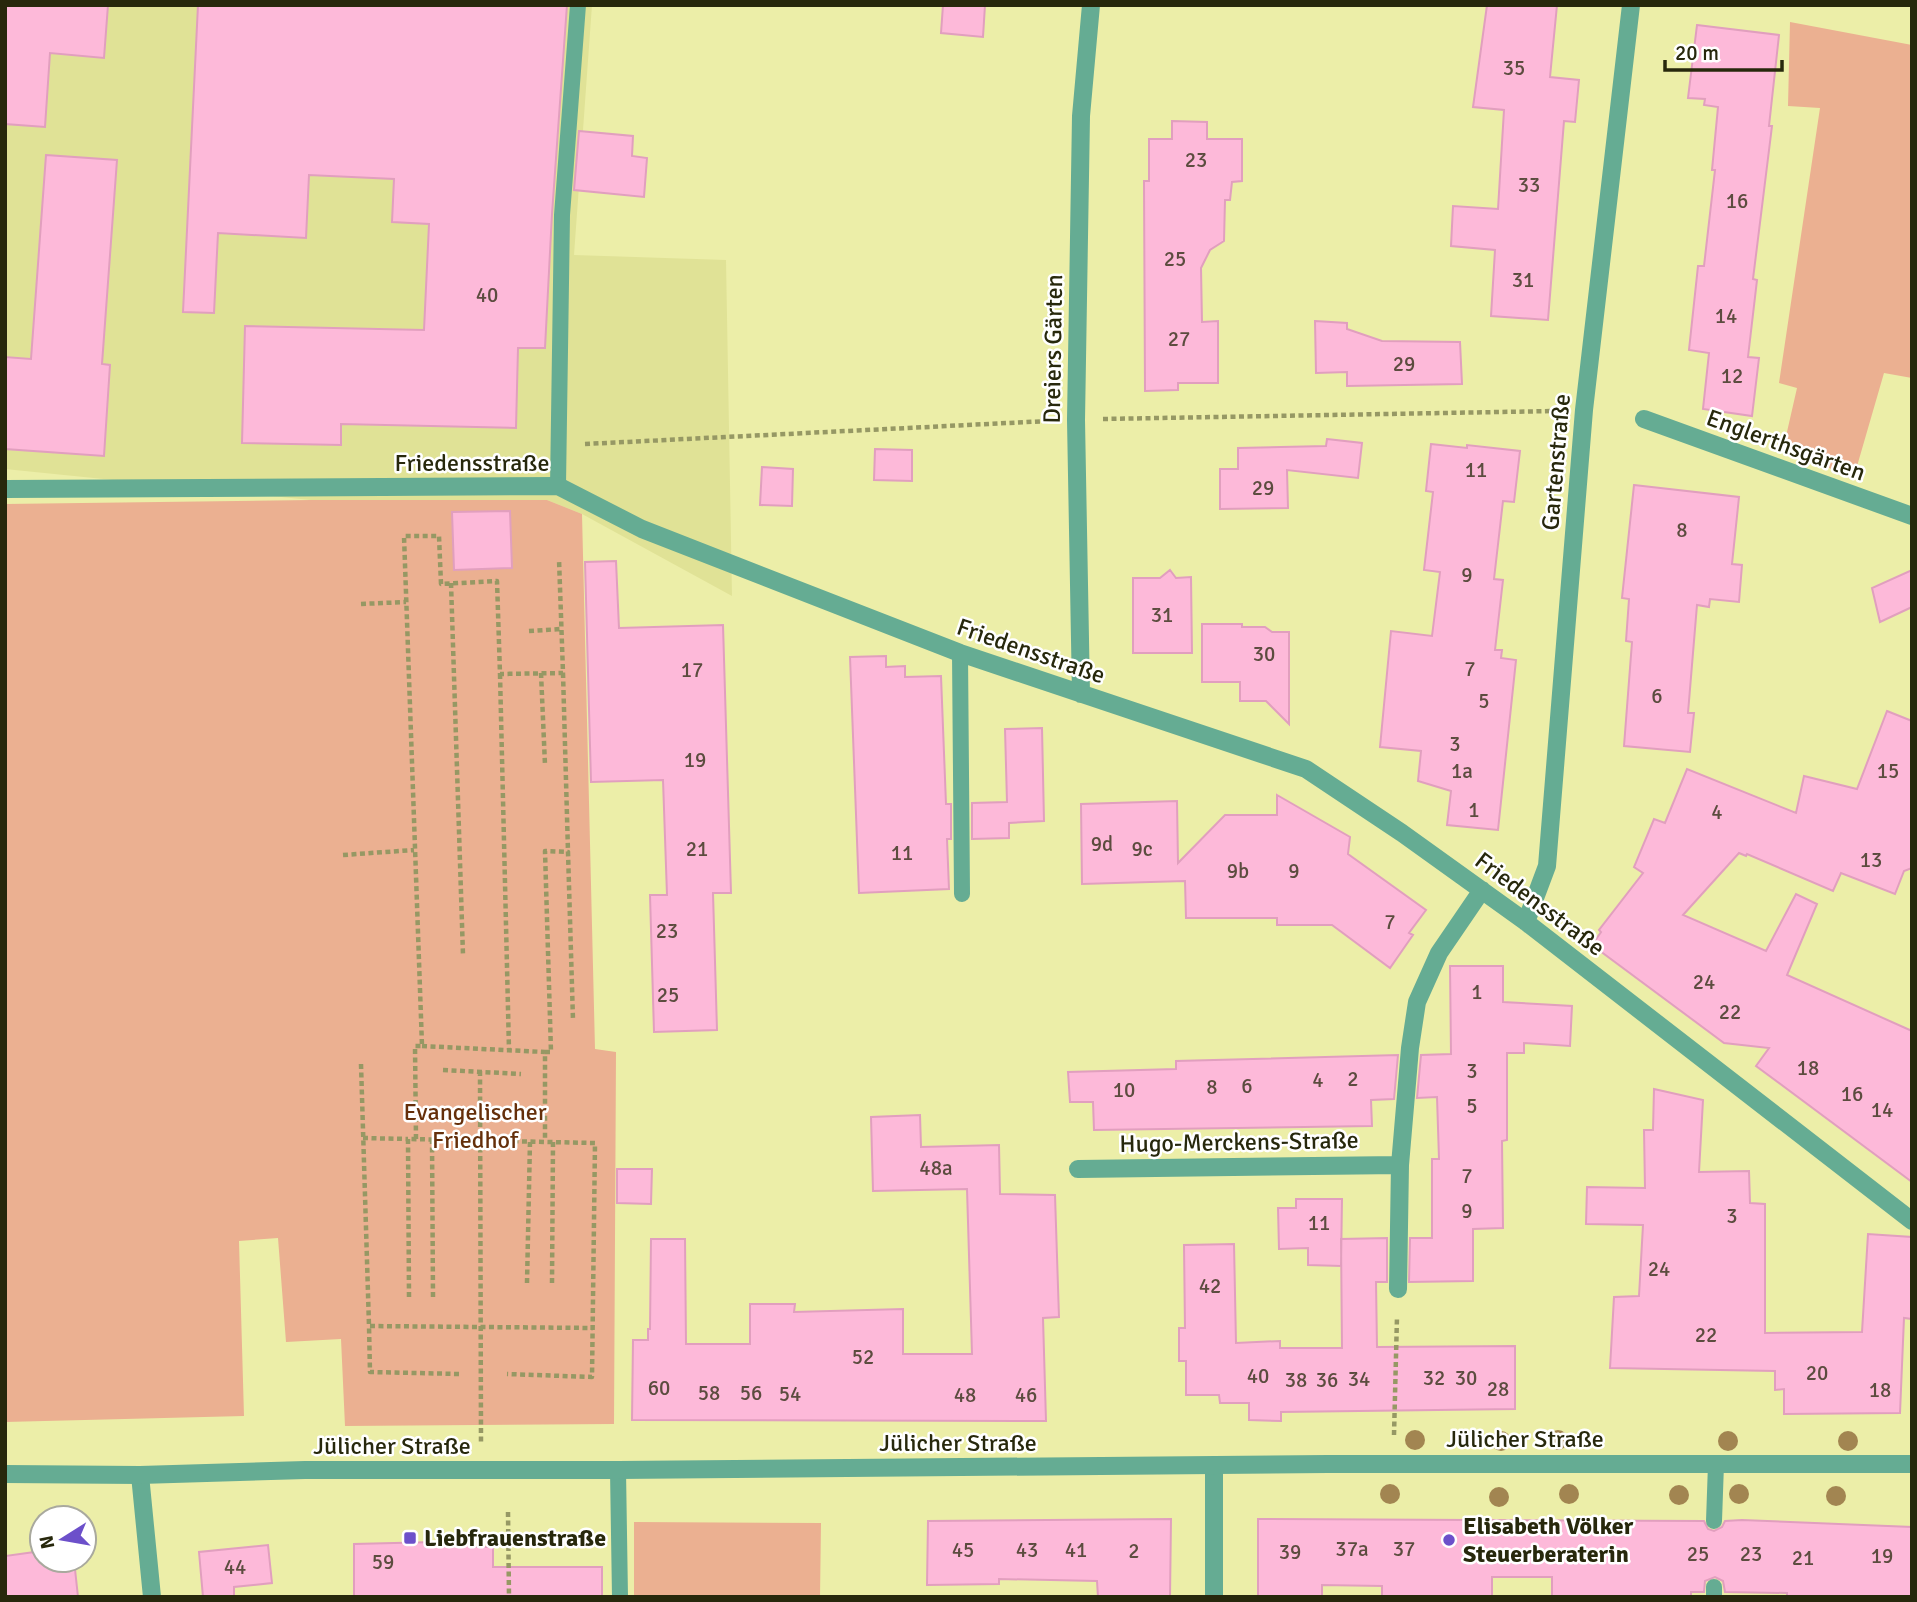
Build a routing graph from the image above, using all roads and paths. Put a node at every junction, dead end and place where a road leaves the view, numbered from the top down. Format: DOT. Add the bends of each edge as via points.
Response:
graph roads {
  1 [pos="578,5"];
  2 [pos="1091,5"];
  3 [pos="1631,5"];
  4 [pos="1584,410"];
  5 [pos="1644,419"];
  6 [pos="1076,420"];
  7 [pos="558,445"];
  8 [pos="558,486"];
  9 [pos="5,489"];
  10 [pos="1912,516"];
  11 [pos="559,559"];
  12 [pos="451,583"];
  13 [pos="406,602"];
  14 [pos="362,604"];
  15 [pos="561,629"];
  16 [pos="529,631"];
  17 [pos="960,653"];
  18 [pos="541,673"];
  19 [pos="563,673"];
  20 [pos="500,674"];
  21 [pos="1081,694"];
  22 [pos="545,765"];
  23 [pos="414,850"];
  24 [pos="568,852"];
  25 [pos="343,855"];
  26 [pos="1482,890"];
  27 [pos="962,894"];
  28 [pos="1526,922"];
  29 [pos="464,955"];
  30 [pos="573,1020"];
  31 [pos="422,1046"];
  32 [pos="509,1050"];
  33 [pos="545,1052"];
  34 [pos="361,1064"];
  35 [pos="443,1070"];
  36 [pos="480,1072"];
  37 [pos="521,1074"];
  38 [pos="363,1138"];
  39 [pos="408,1139"];
  40 [pos="416,1139"];
  41 [pos="432,1139"];
  42 [pos="480,1141"];
  43 [pos="530,1141"];
  44 [pos="545,1141"];
  45 [pos="553,1142"];
  46 [pos="1400,1165"];
  47 [pos="1078,1169"];
  48 [pos="1912,1221"];
  49 [pos="527,1283"];
  50 [pos="552,1283"];
  51 [pos="1398,1289"];
  52 [pos="409,1297"];
  53 [pos="433,1298"];
  54 [pos="369,1326"];
  55 [pos="480,1328"];
  56 [pos="593,1328"];
  57 [pos="459,1374"];
  58 [pos="507,1374"];
  59 [pos="1394,1464"];
  60 [pos="1716,1464"];
  61 [pos="1912,1464"];
  62 [pos="1214,1465"];
  63 [pos="618,1470"];
  64 [pos="481,1471"];
  65 [pos="5,1474"];
  66 [pos="140,1475"];
  67 [pos="508,1512"];
  68 [pos="1714,1521"];
  69 [pos="152,1597"];
  70 [pos="509,1597"];
  71 [pos="620,1597"];
  72 [pos="1214,1597"];
  1 -- 7 [label="lane" via="562,215"];
  2 -- 6 [label="street, Dreiers Gärten" via="1081,116"];
  3 -- 4 [label="street, Gartenstraße"];
  4 -- 6 [label="path"];
  4 -- 28 [label="street, Gartenstraße" via="1547,866"];
  5 -- 10 [label="street, Englerthsgärten"];
  6 -- 7 [label="path"];
  6 -- 21 [label="street, Dreiers Gärten"];
  7 -- 8 [label="lane"];
  8 -- 9 [label="street, Friedensstraße"];
  8 -- 17 [label="street, Friedensstraße" via="642,529"];
  11 -- 15 [label="path"];
  12 -- 13 [label="path" via="441,584 439,536 404,536"];
  12 -- 20 [label="path" via="497,581"];
  12 -- 29 [label="path"];
  13 -- 14 [label="path"];
  13 -- 23 [label="path"];
  15 -- 16 [label="path"];
  15 -- 19 [label="path"];
  17 -- 21 [label="street, Friedensstraße"];
  17 -- 27 [label="lane"];
  18 -- 19 [label="path"];
  18 -- 20 [label="path"];
  18 -- 22 [label="path"];
  19 -- 24 [label="path"];
  20 -- 32 [label="path"];
  21 -- 26 [label="street, Friedensstraße" via="1306,769"];
  23 -- 25 [label="path"];
  23 -- 31 [label="path"];
  24 -- 30 [label="path"];
  24 -- 33 [label="path" via="545,850 551,1052"];
  26 -- 28 [label="street, Friedensstraße"];
  26 -- 46 [label="street" via="1439,953 1417,1002"];
  28 -- 48 [label="street, Friedensstraße"];
  31 -- 32 [label="path"];
  31 -- 40 [label="path" via="415,1046"];
  32 -- 33 [label="path"];
  33 -- 44 [label="path"];
  34 -- 38 [label="path"];
  35 -- 36 [label="path"];
  36 -- 37 [label="path"];
  36 -- 42 [label="path"];
  38 -- 39 [label="path"];
  38 -- 54 [label="path"];
  39 -- 40 [label="path"];
  39 -- 52 [label="path"];
  40 -- 41 [label="path"];
  41 -- 42 [label="path"];
  41 -- 53 [label="path"];
  42 -- 43 [label="path"];
  42 -- 55 [label="path"];
  43 -- 44 [label="path"];
  43 -- 49 [label="path"];
  44 -- 45 [label="path"];
  45 -- 50 [label="path"];
  45 -- 56 [label="path" via="595,1143"];
  46 -- 47 [label="street, Hugo-Merckens-Straße"];
  46 -- 51 [label="street"];
  51 -- 59 [label="path"];
  54 -- 55 [label="path"];
  54 -- 57 [label="path" via="370,1371"];
  55 -- 56 [label="path"];
  55 -- 64 [label="path"];
  56 -- 58 [label="path" via="592,1377"];
  59 -- 60 [label="street, Jülicher Straße"];
  59 -- 62 [label="street, Jülicher Straße"];
  60 -- 61 [label="street, Jülicher Straße"];
  60 -- 68 [label="lane"];
  62 -- 63 [label="street, Jülicher Straße"];
  62 -- 72 [label="street"];
  63 -- 64 [label="street, Jülicher Straße"];
  63 -- 71 [label="lane"];
  64 -- 66 [label="street, Jülicher Straße"];
  65 -- 66 [label="street, Jülicher Straße"];
  66 -- 69 [label="street"];
  67 -- 70 [label="path"];
}
